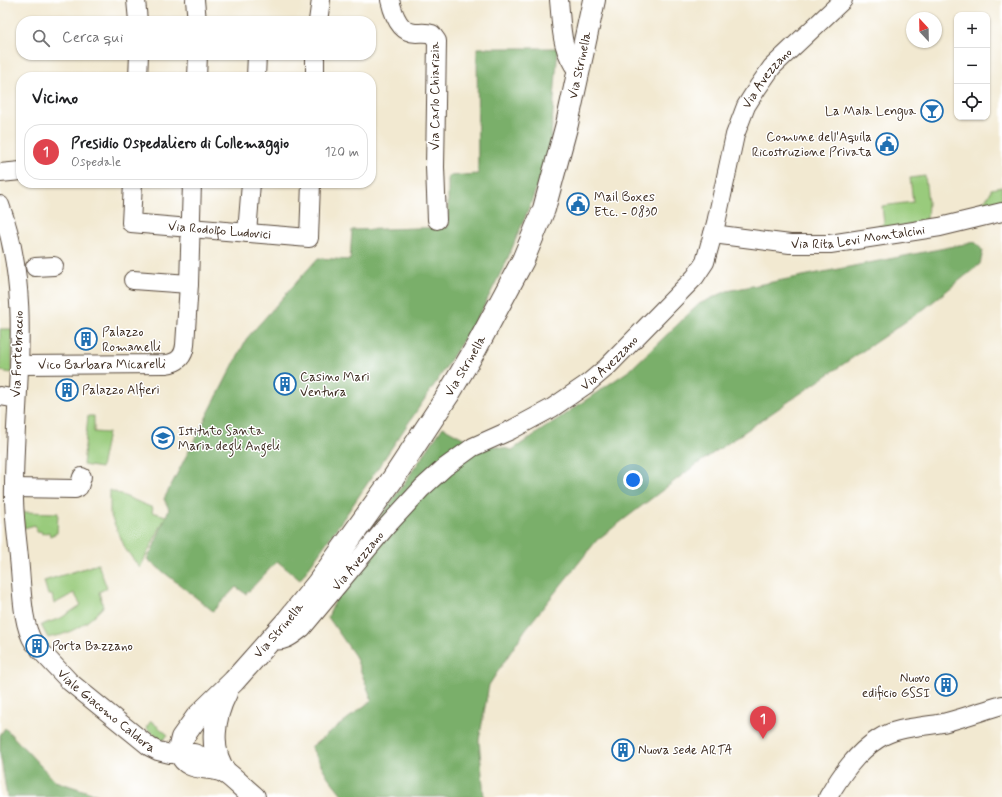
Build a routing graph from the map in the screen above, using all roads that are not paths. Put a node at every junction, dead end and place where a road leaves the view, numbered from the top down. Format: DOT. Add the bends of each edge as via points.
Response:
graph roads {
  1 [pos="136,0"];
  2 [pos="195,0"];
  3 [pos="321,0"];
  4 [pos="390,0"];
  5 [pos="559,0"];
  6 [pos="594,0"];
  7 [pos="843,0"];
  8 [pos="138,16"];
  9 [pos="197,16"];
  10 [pos="319,16"];
  11 [pos="139,60"];
  12 [pos="198,60"];
  13 [pos="257,60"];
  14 [pos="315,60"];
  15 [pos="138,72"];
  16 [pos="197,72"];
  17 [pos="256,72"];
  18 [pos="315,72"];
  19 [pos="578,72"];
  20 [pos="16,171"];
  21 [pos="0,173"];
  22 [pos="133,188"];
  23 [pos="192,188"];
  24 [pos="251,188"];
  25 [pos="312,188"];
  26 [pos="0,205"];
  27 [pos="1002,212"];
  28 [pos="436,220"];
  29 [pos="191,228"];
  30 [pos="247,233"];
  31 [pos="713,234"];
  32 [pos="54,266"];
  33 [pos="17,267"];
  34 [pos="133,280"];
  35 [pos="189,284"];
  36 [pos="20,365"];
  37 [pos="8,398"];
  38 [pos="82,477"];
  39 [pos="14,488"];
  40 [pos="272,639"];
  41 [pos="37,647"];
  42 [pos="234,681"];
  43 [pos="1002,705"];
  44 [pos="181,754"];
  45 [pos="226,773"];
  46 [pos="251,795"];
  47 [pos="828,797"];
  1 -- 8 [label="street"];
  2 -- 9 [label="street"];
  3 -- 10 [label="street"];
  4 -- 28 [label="street, Via Carlo Chiarizia" via="395,15 404,29 412,33 432,34 437,41"];
  5 -- 19 [label="street" via="563,43"];
  6 -- 19 [label="main road, Via Strinella"];
  7 -- 31 [label="street, Via Avezzano" via="778,61 749,100 735,135"];
  11 -- 15 [label="street"];
  12 -- 16 [label="street"];
  13 -- 17 [label="street"];
  14 -- 18 [label="street"];
  19 -- 40 [label="main road, Via Strinella" via="544,209 523,260 498,309 448,395 392,480 318,583"];
  20 -- 21 [label="street"];
  22 -- 29 [label="street, Via Rodolfo Ludovici" via="131,223"];
  23 -- 29 [label="street"];
  24 -- 30 [label="street"];
  25 -- 30 [label="street, Via Rodolfo Ludovici" via="309,238"];
  26 -- 33 [label="street, Via Fortebraccio"];
  27 -- 31 [label="street, Via Rita Levi Montalcini" via="940,227 822,244 777,242"];
  29 -- 30 [label="street, Via Rodolfo Ludovici"];
  29 -- 35 [label="street"];
  31 -- 40 [label="street, Via Avezzano" via="698,274 607,367 552,408 473,447 444,468 386,527 302,628 283,640"];
  32 -- 33 [label="street"];
  33 -- 36 [label="street, Via Fortebraccio"];
  34 -- 35 [label="street"];
  35 -- 36 [label="street, Vico Barbara Micarelli" via="185,344 182,356 175,362"];
  36 -- 37 [label="street, Via Fortebraccio"];
  37 -- 39 [label="street, Via Fortebraccio"];
  38 -- 39 [label="street" via="79,487 75,489"];
  39 -- 41 [label="street, Via Fortebraccio" via="20,577 28,629"];
  40 -- 42 [label="main road, Via Strinella"];
  41 -- 44 [label="street, Viale Giacomo Caldora" via="70,682 144,742 162,752"];
  42 -- 44 [label="main road, Via Strinella" via="206,707 186,731 180,742"];
  42 -- 45 [label="main road, Via Strinella" via="222,702 215,725 217,755"];
  43 -- 47 [label="street" via="949,721 885,735 865,748 845,770"];
  44 -- 45 [label="main road" via="187,762 195,766"];
  45 -- 46 [label="main road"];
}
